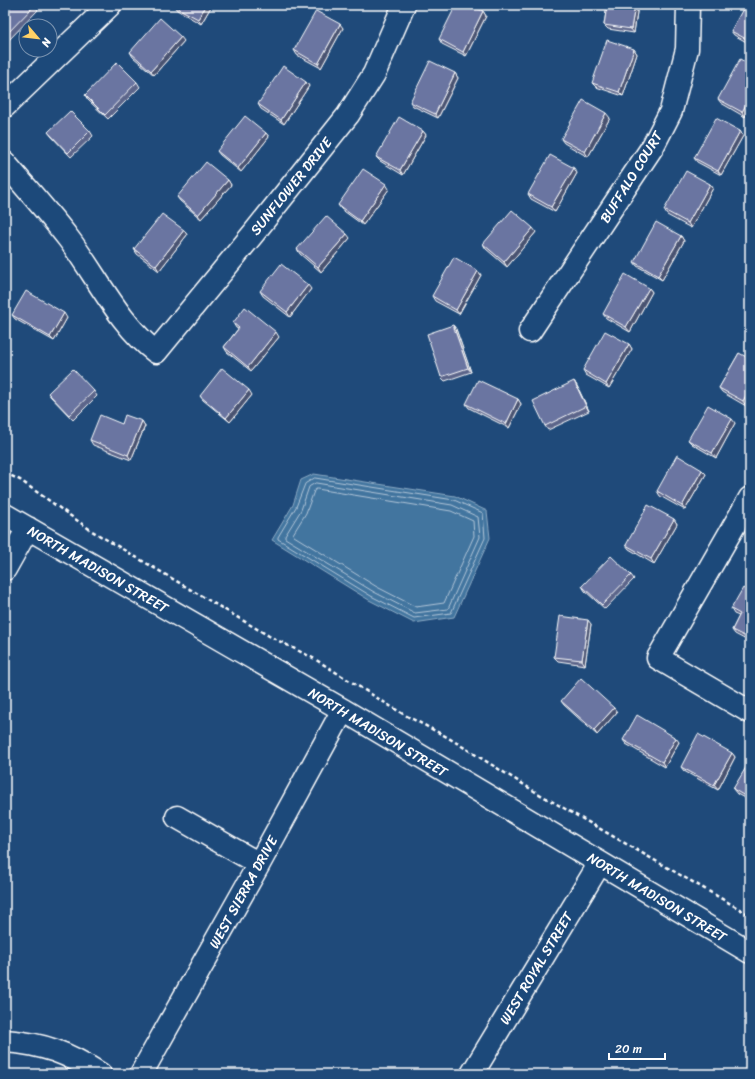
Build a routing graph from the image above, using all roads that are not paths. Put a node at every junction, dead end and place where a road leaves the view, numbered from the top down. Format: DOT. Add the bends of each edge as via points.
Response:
graph roads {
  1 [pos="110,5"];
  2 [pos="404,5"];
  3 [pos="688,5"];
  4 [pos="5,106"];
  5 [pos="5,163"];
  6 [pos="530,331"];
  7 [pos="750,498"];
  8 [pos="5,515"];
  9 [pos="28,528"];
  10 [pos="5,569"];
  11 [pos="343,710"];
  12 [pos="750,712"];
  13 [pos="177,817"];
  14 [pos="600,863"];
  15 [pos="259,864"];
  16 [pos="750,952"];
  17 [pos="5,1041"];
  18 [pos="100,1074"];
  19 [pos="141,1074"];
  20 [pos="472,1074"];
  1 -- 4 [label="street"];
  2 -- 5 [label="street, SUNFLOWER DRIVE" via="374,74 348,115 156,352 125,322 68,239"];
  3 -- 6 [label="street, BUFFALO COURT" via="687,49 671,111 653,146"];
  7 -- 12 [label="street" via="658,658"];
  8 -- 9 [label="street, NORTH MADISON STREET"];
  9 -- 10 [label="street"];
  9 -- 11 [label="street, NORTH MADISON STREET"];
  11 -- 14 [label="street, NORTH MADISON STREET"];
  11 -- 15 [label="street, WEST SIERRA DRIVE"];
  13 -- 15 [label="street"];
  14 -- 16 [label="street, NORTH MADISON STREET"];
  14 -- 20 [label="street, WEST ROYAL STREET"];
  15 -- 19 [label="street, WEST SIERRA DRIVE"];
  17 -- 18 [label="street" via="25,1042 52,1049 80,1061"];
}
